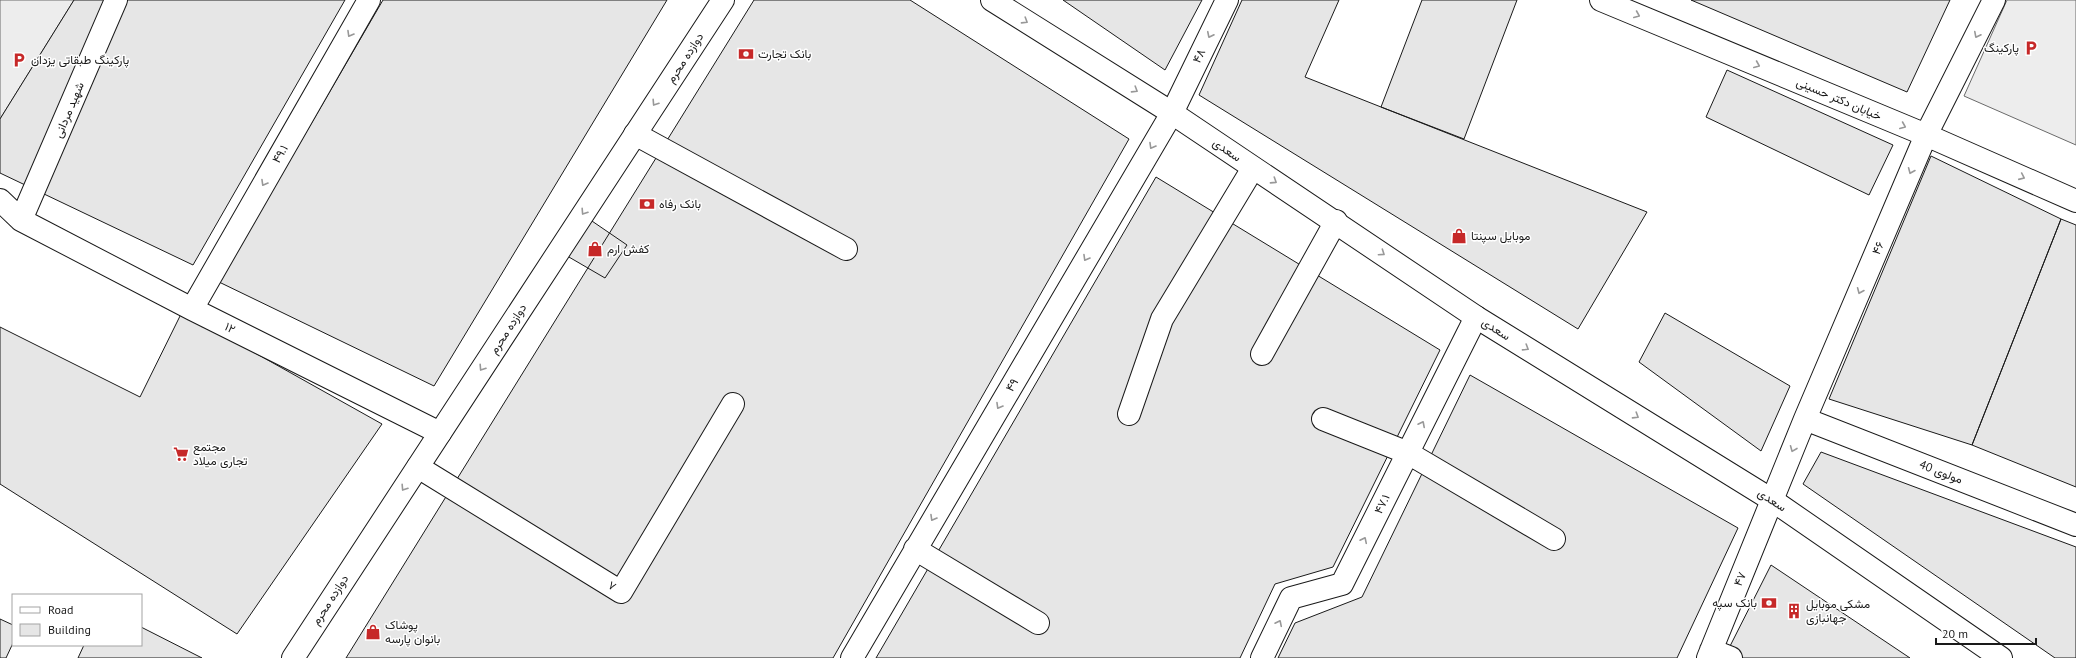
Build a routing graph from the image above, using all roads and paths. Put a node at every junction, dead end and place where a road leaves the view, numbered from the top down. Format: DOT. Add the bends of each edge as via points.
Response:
graph roads {
  1 [pos="116,0"];
  2 [pos="369,0"];
  3 [pos="723,0"];
  4 [pos="992,0"];
  5 [pos="1227,0"];
  6 [pos="1601,0"];
  7 [pos="1994,0"];
  8 [pos="1172,112"];
  9 [pos="635,134"];
  10 [pos="1926,135"];
  11 [pos="1253,168"];
  12 [pos="0,200"];
  13 [pos="2076,201"];
  14 [pos="0,217"];
  15 [pos="21,220"];
  16 [pos="1336,221"];
  17 [pos="846,249"];
  18 [pos="192,309"];
  19 [pos="1476,317"];
  20 [pos="1262,354"];
  21 [pos="733,404"];
  22 [pos="1129,414"];
  23 [pos="1323,418"];
  24 [pos="1805,419"];
  25 [pos="440,433"];
  26 [pos="1408,453"];
  27 [pos="418,467"];
  28 [pos="1772,500"];
  29 [pos="2076,525"];
  30 [pos="1554,539"];
  31 [pos="915,549"];
  32 [pos="1038,623"];
  33 [pos="1717,656"];
  34 [pos="293,658"];
  35 [pos="852,658"];
  36 [pos="1262,658"];
  37 [pos="2001,658"];
  1 -- 15 [label="street, شهید مردانی"];
  2 -- 18 [label="street, ۴۹.۱, one-way"];
  3 -- 9 [label="street, دوازده محرم, one-way"];
  4 -- 8 [label="street, سعدی, one-way"];
  5 -- 8 [label="street, ۴۸, one-way"];
  6 -- 10 [label="street, خیابان دکتر حسینی, one-way"];
  7 -- 10 [label="street, ۴۶, one-way"];
  8 -- 11 [label="street, سعدی"];
  8 -- 31 [label="street, ۴۹, one-way"];
  9 -- 17 [label="street"];
  9 -- 25 [label="street, دوازده محرم, one-way"];
  10 -- 13 [label="street, خیابان دکتر حسینی, one-way"];
  10 -- 24 [label="street, ۴۶, one-way"];
  11 -- 16 [label="street, سعدی, one-way"];
  11 -- 22 [label="street" via="1162,319"];
  12 -- 15 [label="street, ۱۲"];
  14 -- 15 [label="street, ۱۲"];
  15 -- 18 [label="street, ۱۲"];
  16 -- 19 [label="street, سعدی, one-way"];
  16 -- 20 [label="street"];
  18 -- 25 [label="street, ۱۲"];
  26 -- 19 [label="street, ۴۷.۱, one-way"];
  19 -- 28 [label="street, سعدی, one-way"];
  21 -- 27 [label="street, ۷" via="621,592"];
  23 -- 26 [label="street"];
  24 -- 28 [label="street, ۴۶, one-way"];
  24 -- 29 [label="street, مولوی 40"];
  25 -- 27 [label="street, دوازده محرم"];
  26 -- 30 [label="street"];
  36 -- 26 [label="street, ۴۷.۱, one-way" via="1291,598 1342,584"];
  27 -- 34 [label="street, دوازده محرم, one-way"];
  28 -- 33 [label="street, ۴۷"];
  28 -- 37 [label="street, سعدی"];
  31 -- 32 [label="street"];
  31 -- 35 [label="street, ۴۹"];
}
